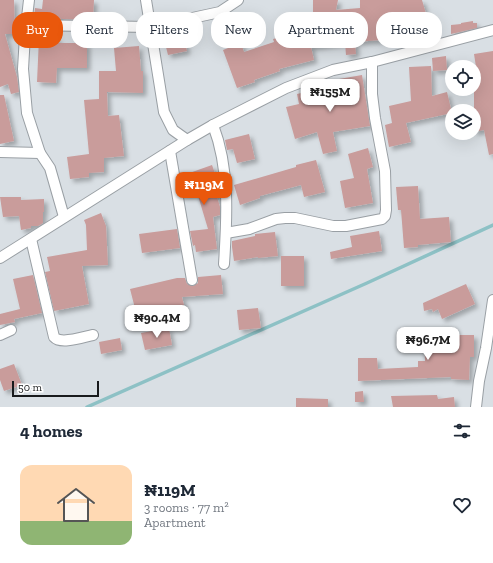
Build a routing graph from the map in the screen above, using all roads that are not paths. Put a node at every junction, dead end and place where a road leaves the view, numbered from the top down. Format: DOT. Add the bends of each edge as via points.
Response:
graph roads {
  1 [pos="29,0"];
  2 [pos="146,0"];
  3 [pos="238,0"];
  4 [pos="28,12"];
  5 [pos="148,12"];
  6 [pos="203,16"];
  7 [pos="136,24"];
  8 [pos="63,25"];
  9 [pos="493,30"];
  10 [pos="24,48"];
  11 [pos="154,48"];
  12 [pos="372,62"];
  13 [pos="213,125"];
  14 [pos="187,140"];
  15 [pos="170,151"];
  16 [pos="0,152"];
  17 [pos="40,153"];
  18 [pos="64,217"];
  19 [pos="226,233"];
  20 [pos="31,239"];
  21 [pos="0,258"];
  22 [pos="224,264"];
  23 [pos="192,280"];
  24 [pos="493,300"];
  25 [pos="11,330"];
  26 [pos="0,336"];
  27 [pos="93,336"];
  28 [pos="476,407"];
  1 -- 4 [label="street"];
  2 -- 5 [label="street"];
  3 -- 6 [label="street" via="220,12"];
  7 -- 8 [label="street"];
  9 -- 12 [label="street"];
  10 -- 17 [label="street" via="26,113"];
  11 -- 14 [label="street" via="164,112 173,130"];
  12 -- 13 [label="street" via="333,70 286,88"];
  12 -- 19 [label="street" via="372,94 385,171 385,216 382,219 346,226 285,218"];
  13 -- 14 [label="street"];
  13 -- 19 [label="street" via="219,141 225,175"];
  14 -- 15 [label="street"];
  15 -- 18 [label="street"];
  15 -- 23 [label="street"];
  16 -- 17 [label="street"];
  17 -- 18 [label="street" via="50,168"];
  18 -- 20 [label="street"];
  19 -- 22 [label="street"];
  20 -- 21 [label="street"];
  20 -- 27 [label="street" via="54,337 63,341"];
  24 -- 28 [label="street"];
  25 -- 26 [label="street"];
}
